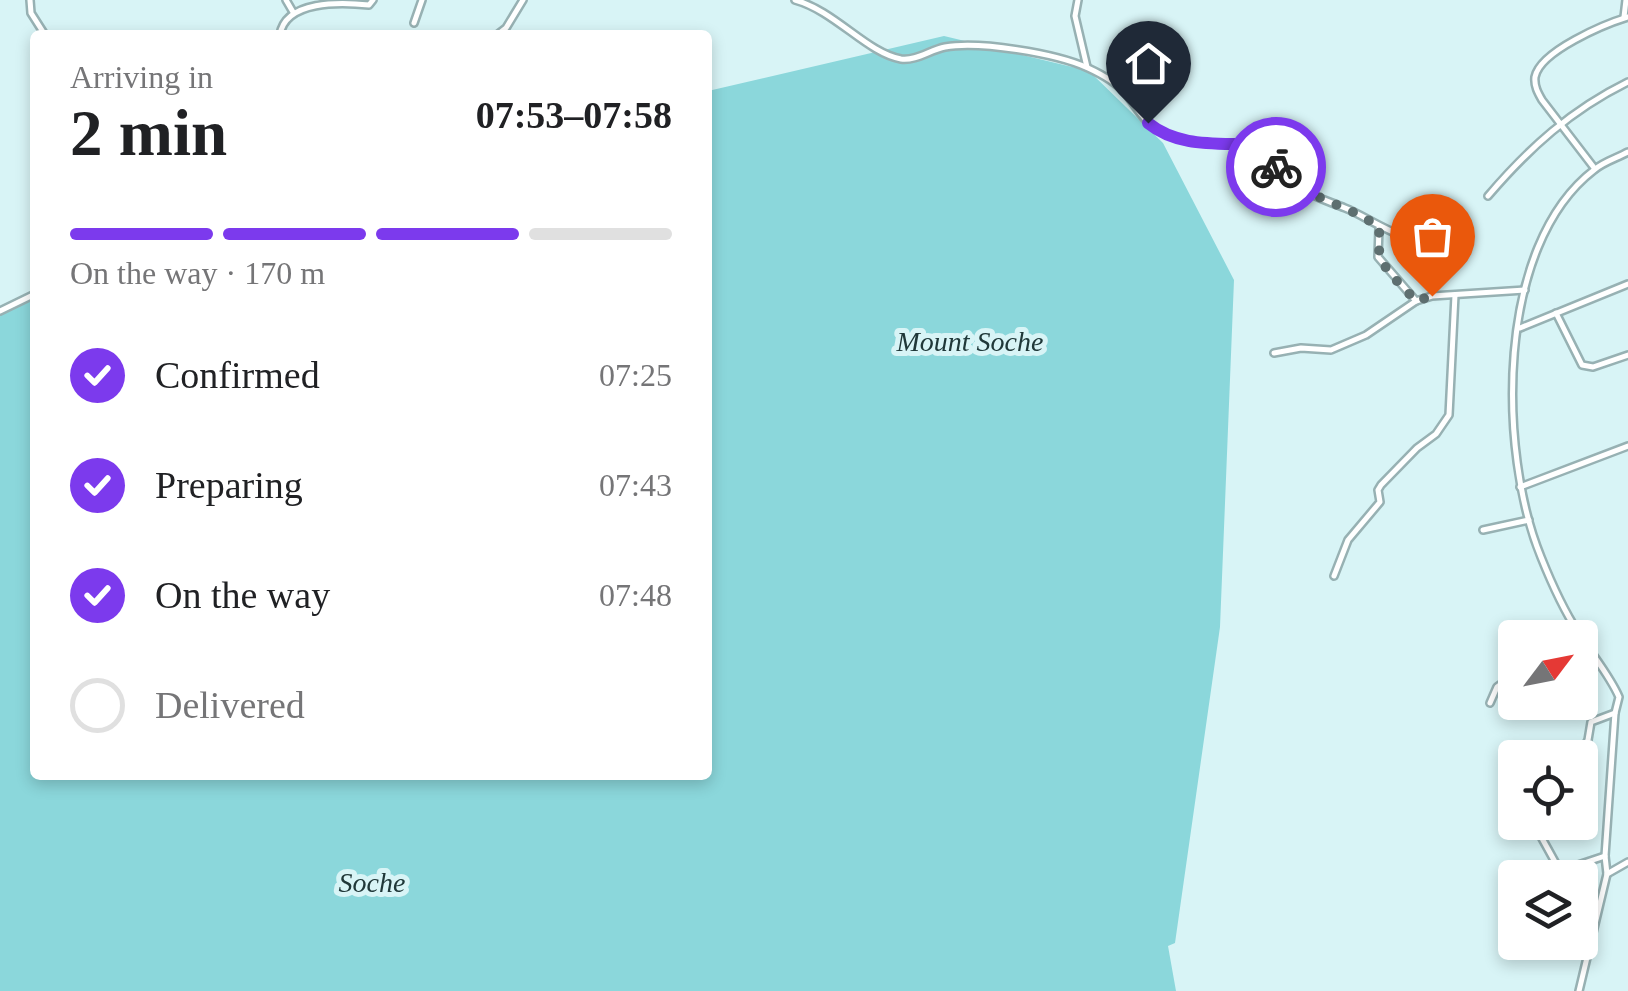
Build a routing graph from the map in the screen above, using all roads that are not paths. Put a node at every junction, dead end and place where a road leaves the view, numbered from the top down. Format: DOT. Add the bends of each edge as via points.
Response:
graph roads {
  1 [pos="30,0"];
  2 [pos="286,0"];
  3 [pos="373,0"];
  4 [pos="422,0"];
  5 [pos="522,0"];
  6 [pos="795,0"];
  7 [pos="1078,0"];
  8 [pos="1626,0"];
  9 [pos="293,12"];
  10 [pos="1626,17"];
  11 [pos="414,23"];
  12 [pos="43,30"];
  13 [pos="280,30"];
  14 [pos="503,30"];
  15 [pos="1087,67"];
  16 [pos="1628,82"];
  17 [pos="1558,124"];
  18 [pos="1628,152"];
  19 [pos="1594,169"];
  20 [pos="1488,196"];
  21 [pos="1444,224"];
  22 [pos="1380,228"];
  23 [pos="1628,284"];
  24 [pos="1524,290"];
  25 [pos="1456,294"];
  26 [pos="30,297"];
  27 [pos="1416,301"];
  28 [pos="0,312"];
  29 [pos="1556,313"];
  30 [pos="1518,329"];
  31 [pos="1274,353"];
  32 [pos="1628,355"];
  33 [pos="1628,446"];
  34 [pos="1520,487"];
  35 [pos="1529,520"];
  36 [pos="1483,530"];
  37 [pos="1334,576"];
  38 [pos="1572,620"];
  39 [pos="1598,663"];
  40 [pos="1498,686"];
  41 [pos="1628,693"];
  42 [pos="1619,696"];
  43 [pos="1490,703"];
  44 [pos="1615,713"];
  45 [pos="1588,740"];
  46 [pos="1544,840"];
  47 [pos="1605,856"];
  48 [pos="1628,862"];
  49 [pos="1607,874"];
  50 [pos="1579,991"];
  1 -- 12 [label="street"];
  2 -- 9 [label="street"];
  3 -- 9 [label="street" via="370,6 316,2"];
  4 -- 11 [label="street"];
  5 -- 14 [label="street"];
  6 -- 15 [label="street" via="823,10 897,58 976,46"];
  7 -- 15 [label="street" via="1075,16"];
  8 -- 10 [label="street"];
  9 -- 13 [label="street"];
  10 -- 17 [label="street" via="1540,67 1536,88"];
  15 -- 22 [label="street" via="1117,85 1159,131 1211,145 1259,145 1295,186"];
  16 -- 17 [label="street"];
  17 -- 19 [label="street"];
  17 -- 20 [label="street"];
  18 -- 19 [label="street"];
  19 -- 24 [label="street" via="1541,239"];
  21 -- 22 [label="street" via="1446,237 1440,240"];
  22 -- 27 [label="street" via="1378,257"];
  23 -- 29 [label="street"];
  24 -- 25 [label="street"];
  24 -- 30 [label="street"];
  25 -- 27 [label="street"];
  25 -- 37 [label="street" via="1449,414 1381,485 1380,502 1348,540"];
  26 -- 28 [label="street"];
  27 -- 31 [label="street" via="1331,350"];
  29 -- 30 [label="street"];
  29 -- 32 [label="street" via="1582,365"];
  30 -- 34 [label="street" via="1511,407"];
  33 -- 34 [label="street"];
  34 -- 35 [label="street"];
  35 -- 36 [label="street"];
  35 -- 38 [label="street"];
  39 -- 42 [label="street"];
  40 -- 43 [label="street"];
  41 -- 42 [label="street"];
  42 -- 44 [label="street"];
  44 -- 45 [label="street" via="1592,722"];
  44 -- 47 [label="street"];
  46 -- 47 [label="street" via="1560,871"];
  47 -- 49 [label="street"];
  48 -- 49 [label="street"];
  49 -- 50 [label="street"];
}
